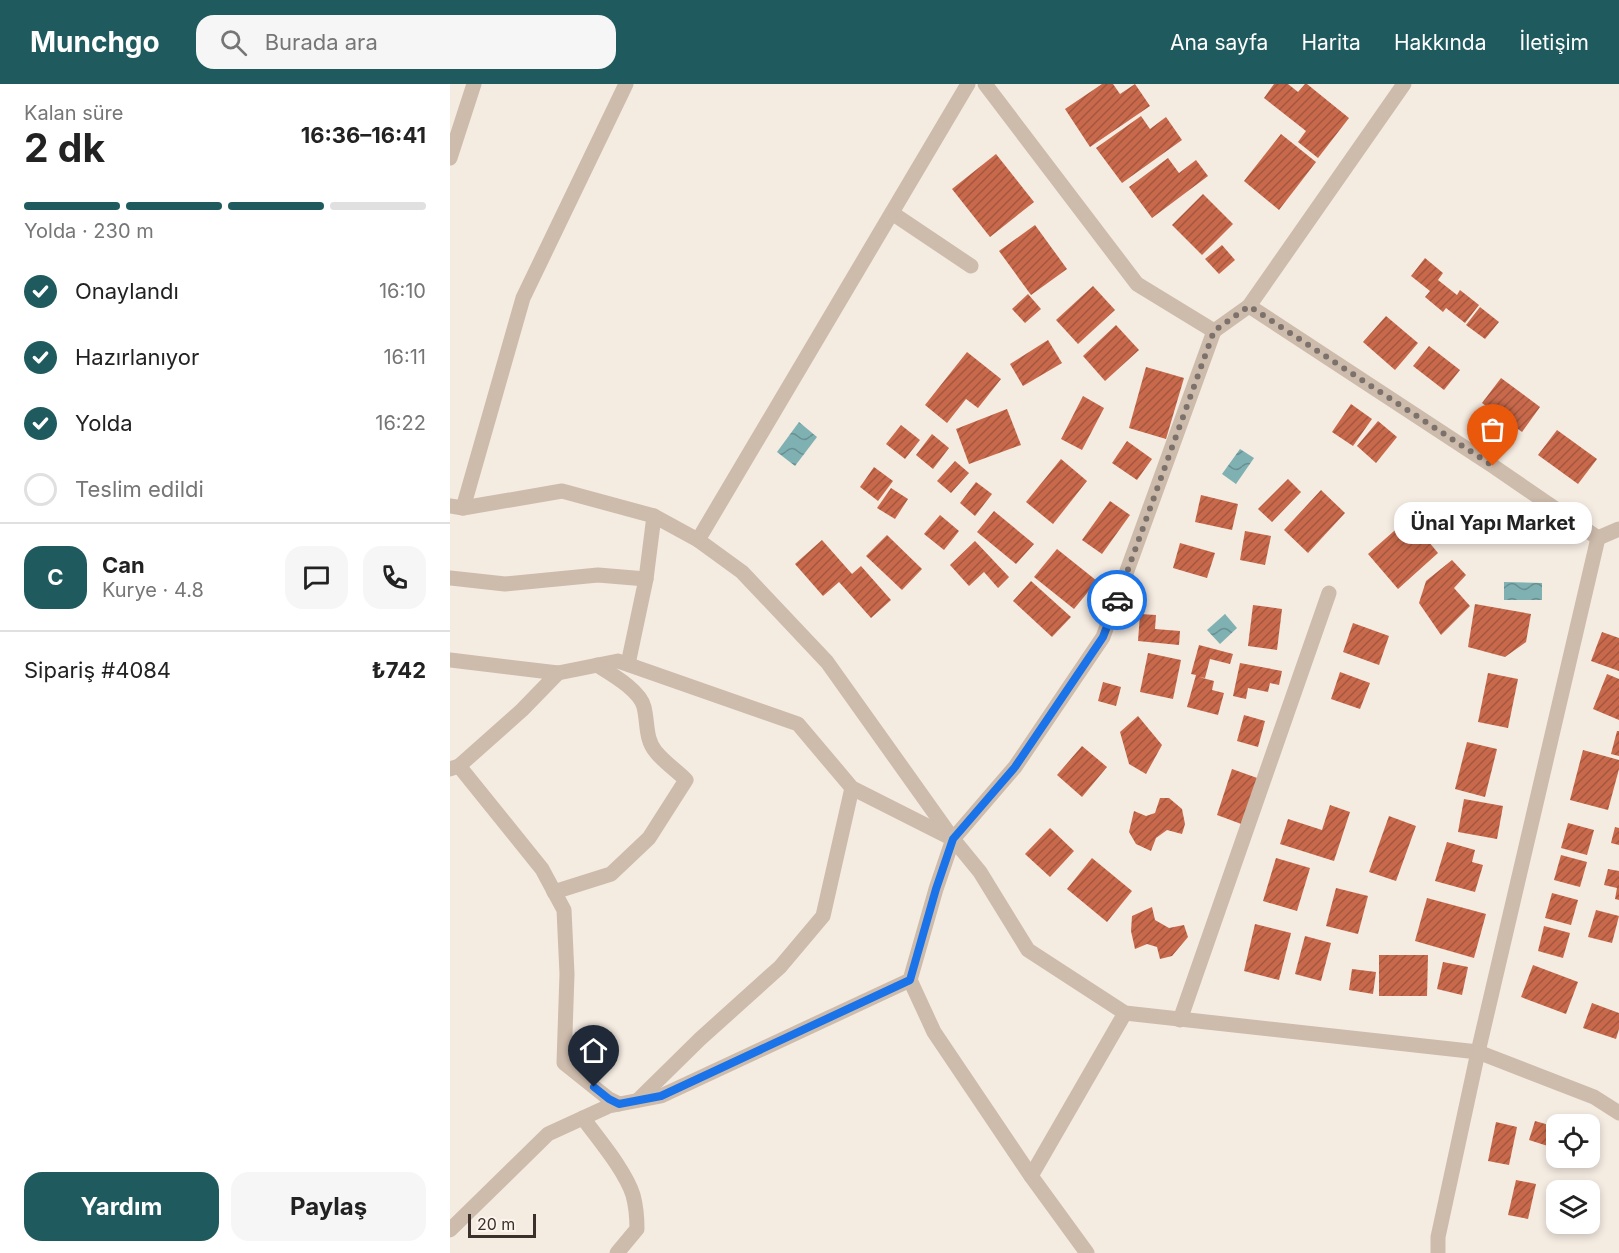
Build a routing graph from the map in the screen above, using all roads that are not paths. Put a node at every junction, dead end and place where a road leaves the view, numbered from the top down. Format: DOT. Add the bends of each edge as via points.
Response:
graph roads {
  1 [pos="474,84"];
  2 [pos="626,84"];
  3 [pos="968,84"];
  4 [pos="985,84"];
  5 [pos="1404,84"];
  6 [pos="450,158"];
  7 [pos="892,213"];
  8 [pos="971,266"];
  9 [pos="1249,306"];
  10 [pos="1214,331"];
  11 [pos="457,507"];
  12 [pos="654,516"];
  13 [pos="1619,529"];
  14 [pos="1598,538"];
  15 [pos="698,540"];
  16 [pos="450,578"];
  17 [pos="646,579"];
  18 [pos="1329,593"];
  19 [pos="450,660"];
  20 [pos="628,664"];
  21 [pos="597,665"];
  22 [pos="558,673"];
  23 [pos="455,768"];
  24 [pos="852,788"];
  25 [pos="953,839"];
  26 [pos="554,892"];
  27 [pos="910,980"];
  28 [pos="1125,1013"];
  29 [pos="1180,1020"];
  30 [pos="1478,1052"];
  31 [pos="638,1100"];
  32 [pos="619,1104"];
  33 [pos="1619,1113"];
  34 [pos="583,1118"];
  35 [pos="1031,1176"];
  36 [pos="450,1230"];
  37 [pos="617,1253"];
  38 [pos="1087,1253"];
  39 [pos="1438,1253"];
  1 -- 6 [label="street"];
  2 -- 11 [label="street" via="523,298"];
  3 -- 7 [label="street"];
  4 -- 10 [label="street" via="1137,284"];
  5 -- 9 [label="street"];
  7 -- 8 [label="street"];
  7 -- 15 [label="street"];
  9 -- 10 [label="street"];
  9 -- 14 [label="street"];
  10 -- 25 [label="street" via="1103,637 1015,767"];
  11 -- 12 [label="street" via="562,492"];
  12 -- 15 [label="street"];
  12 -- 17 [label="street"];
  13 -- 14 [label="street"];
  14 -- 30 [label="street"];
  15 -- 25 [label="street" via="742,572 827,662"];
  16 -- 17 [label="street" via="504,584 598,575"];
  17 -- 20 [label="street"];
  18 -- 29 [label="street"];
  19 -- 22 [label="street"];
  20 -- 21 [label="street" via="618,661"];
  20 -- 24 [label="street" via="798,724"];
  21 -- 22 [label="street"];
  21 -- 26 [label="street" via="635,693 644,705 646,732 655,751 686,780 649,838 611,874"];
  22 -- 23 [label="street"];
  23 -- 26 [label="street" via="542,869"];
  24 -- 25 [label="street"];
  24 -- 31 [label="street" via="823,916 780,967"];
  25 -- 27 [label="street"];
  25 -- 28 [label="street" via="980,872 1028,950"];
  26 -- 32 [label="street" via="564,910 564,1063"];
  27 -- 31 [label="street" via="661,1096"];
  27 -- 35 [label="street" via="934,1032"];
  28 -- 29 [label="street"];
  28 -- 35 [label="street"];
  29 -- 30 [label="street"];
  30 -- 33 [label="street" via="1594,1097"];
  30 -- 39 [label="street" via="1438,1237"];
  31 -- 32 [label="street"];
  32 -- 34 [label="street"];
  34 -- 36 [label="street" via="548,1134"];
  34 -- 37 [label="street" via="633,1194 638,1228"];
  35 -- 38 [label="street"];
}
